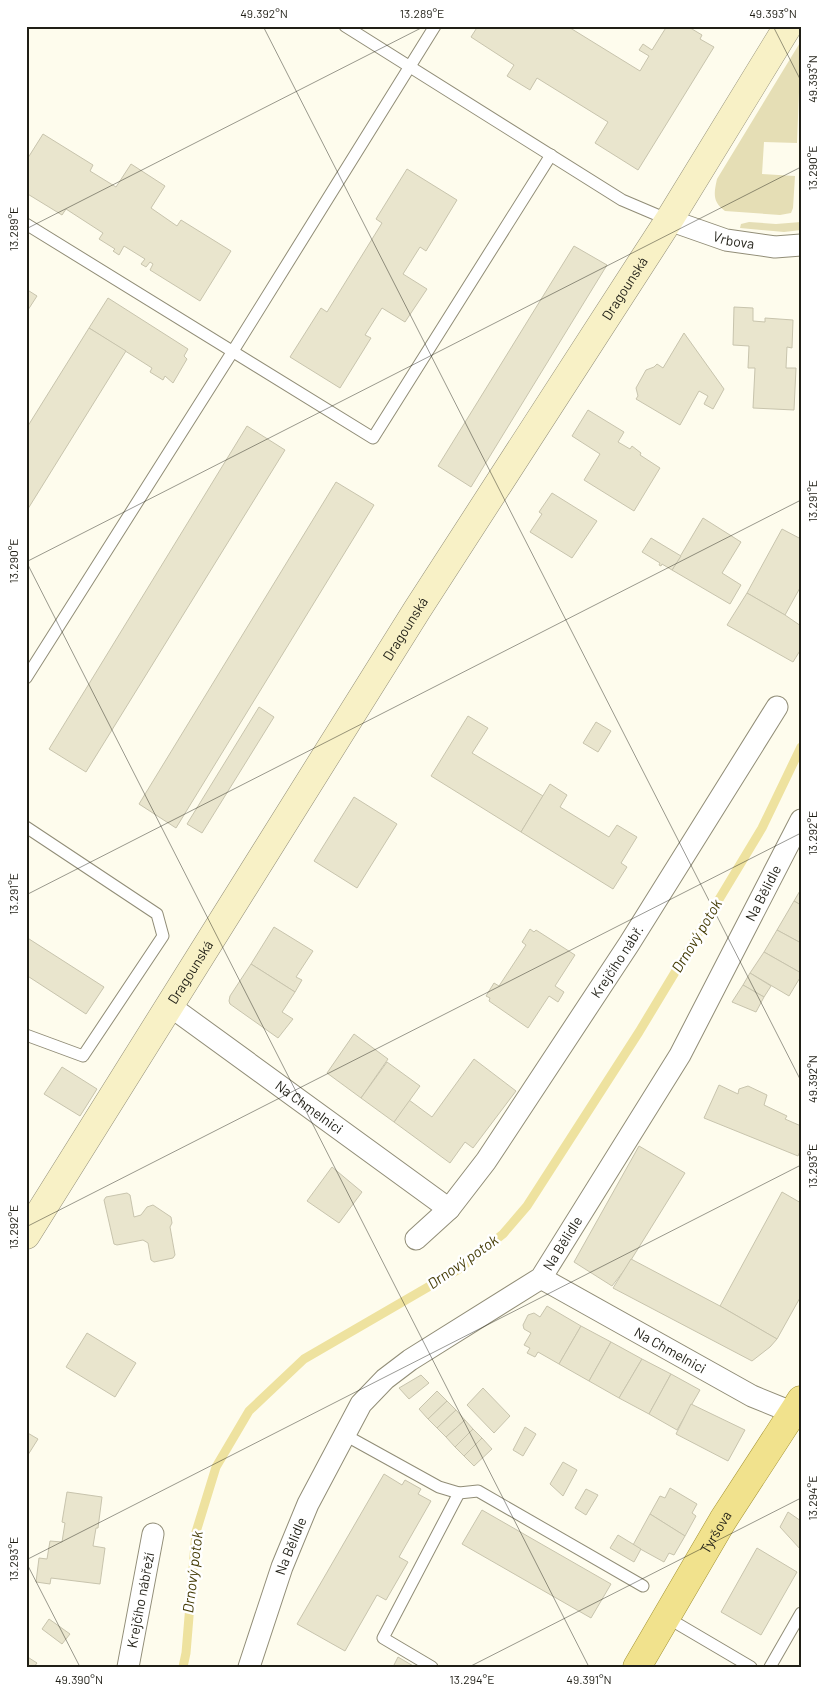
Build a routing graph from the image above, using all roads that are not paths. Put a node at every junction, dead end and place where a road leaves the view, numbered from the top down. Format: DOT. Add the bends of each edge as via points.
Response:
graph roads {
  1 [pos="345,26"];
  2 [pos="435,26"];
  3 [pos="788,26"];
  4 [pos="409,66"];
  5 [pos="551,156"];
  6 [pos="669,220"];
  7 [pos="26,224"];
  8 [pos="801,245"];
  9 [pos="233,351"];
  10 [pos="26,678"];
  11 [pos="777,707"];
  12 [pos="801,820"];
  13 [pos="26,827"];
  14 [pos="170,1006"];
  15 [pos="26,1035"];
  16 [pos="449,1209"];
  17 [pos="26,1235"];
  18 [pos="416,1239"];
  19 [pos="541,1278"];
  20 [pos="799,1409"];
  21 [pos="345,1435"];
  22 [pos="459,1493"];
  23 [pos="153,1534"];
  24 [pos="643,1586"];
  25 [pos="801,1613"];
  26 [pos="666,1616"];
  27 [pos="128,1667"];
  28 [pos="249,1667"];
  29 [pos="432,1667"];
  30 [pos="637,1667"];
  31 [pos="751,1667"];
  32 [pos="770,1667"];
  1 -- 4 [label="lane"];
  2 -- 4 [label="lane"];
  3 -- 6 [label="street, Dragounská"];
  4 -- 5 [label="lane"];
  4 -- 9 [label="lane"];
  5 -- 6 [label="lane" via="622,200"];
  5 -- 9 [label="lane" via="373,438"];
  6 -- 8 [label="street, Vrbova" via="726,240 775,247"];
  6 -- 14 [label="street, Dragounská" via="417,610"];
  7 -- 9 [label="lane"];
  9 -- 10 [label="lane"];
  11 -- 16 [label="street, Krejčího nábř." via="629,944 486,1161"];
  12 -- 19 [label="street, Na Bělidle" via="680,1055"];
  13 -- 15 [label="lane" via="157,914 162,936 83,1056"];
  14 -- 16 [label="street, Na Chmelnici"];
  14 -- 17 [label="street, Dragounská"];
  16 -- 18 [label="street, Krejčího nábř."];
  19 -- 20 [label="street, Na Chmelnici" via="752,1396"];
  19 -- 21 [label="street, Na Bělidle" via="385,1379 361,1404"];
  20 -- 26 [label="main road, Tyršova" via="723,1520"];
  21 -- 22 [label="lane" via="439,1487"];
  21 -- 28 [label="street, Na Bělidle" via="308,1504 282,1567"];
  22 -- 24 [label="lane" via="478,1491"];
  22 -- 29 [label="lane" via="382,1638"];
  23 -- 27 [label="street, Krejčího nábřeží"];
  25 -- 32 [label="lane"];
  26 -- 30 [label="main road, Tyršova"];
  26 -- 31 [label="lane"];
}
